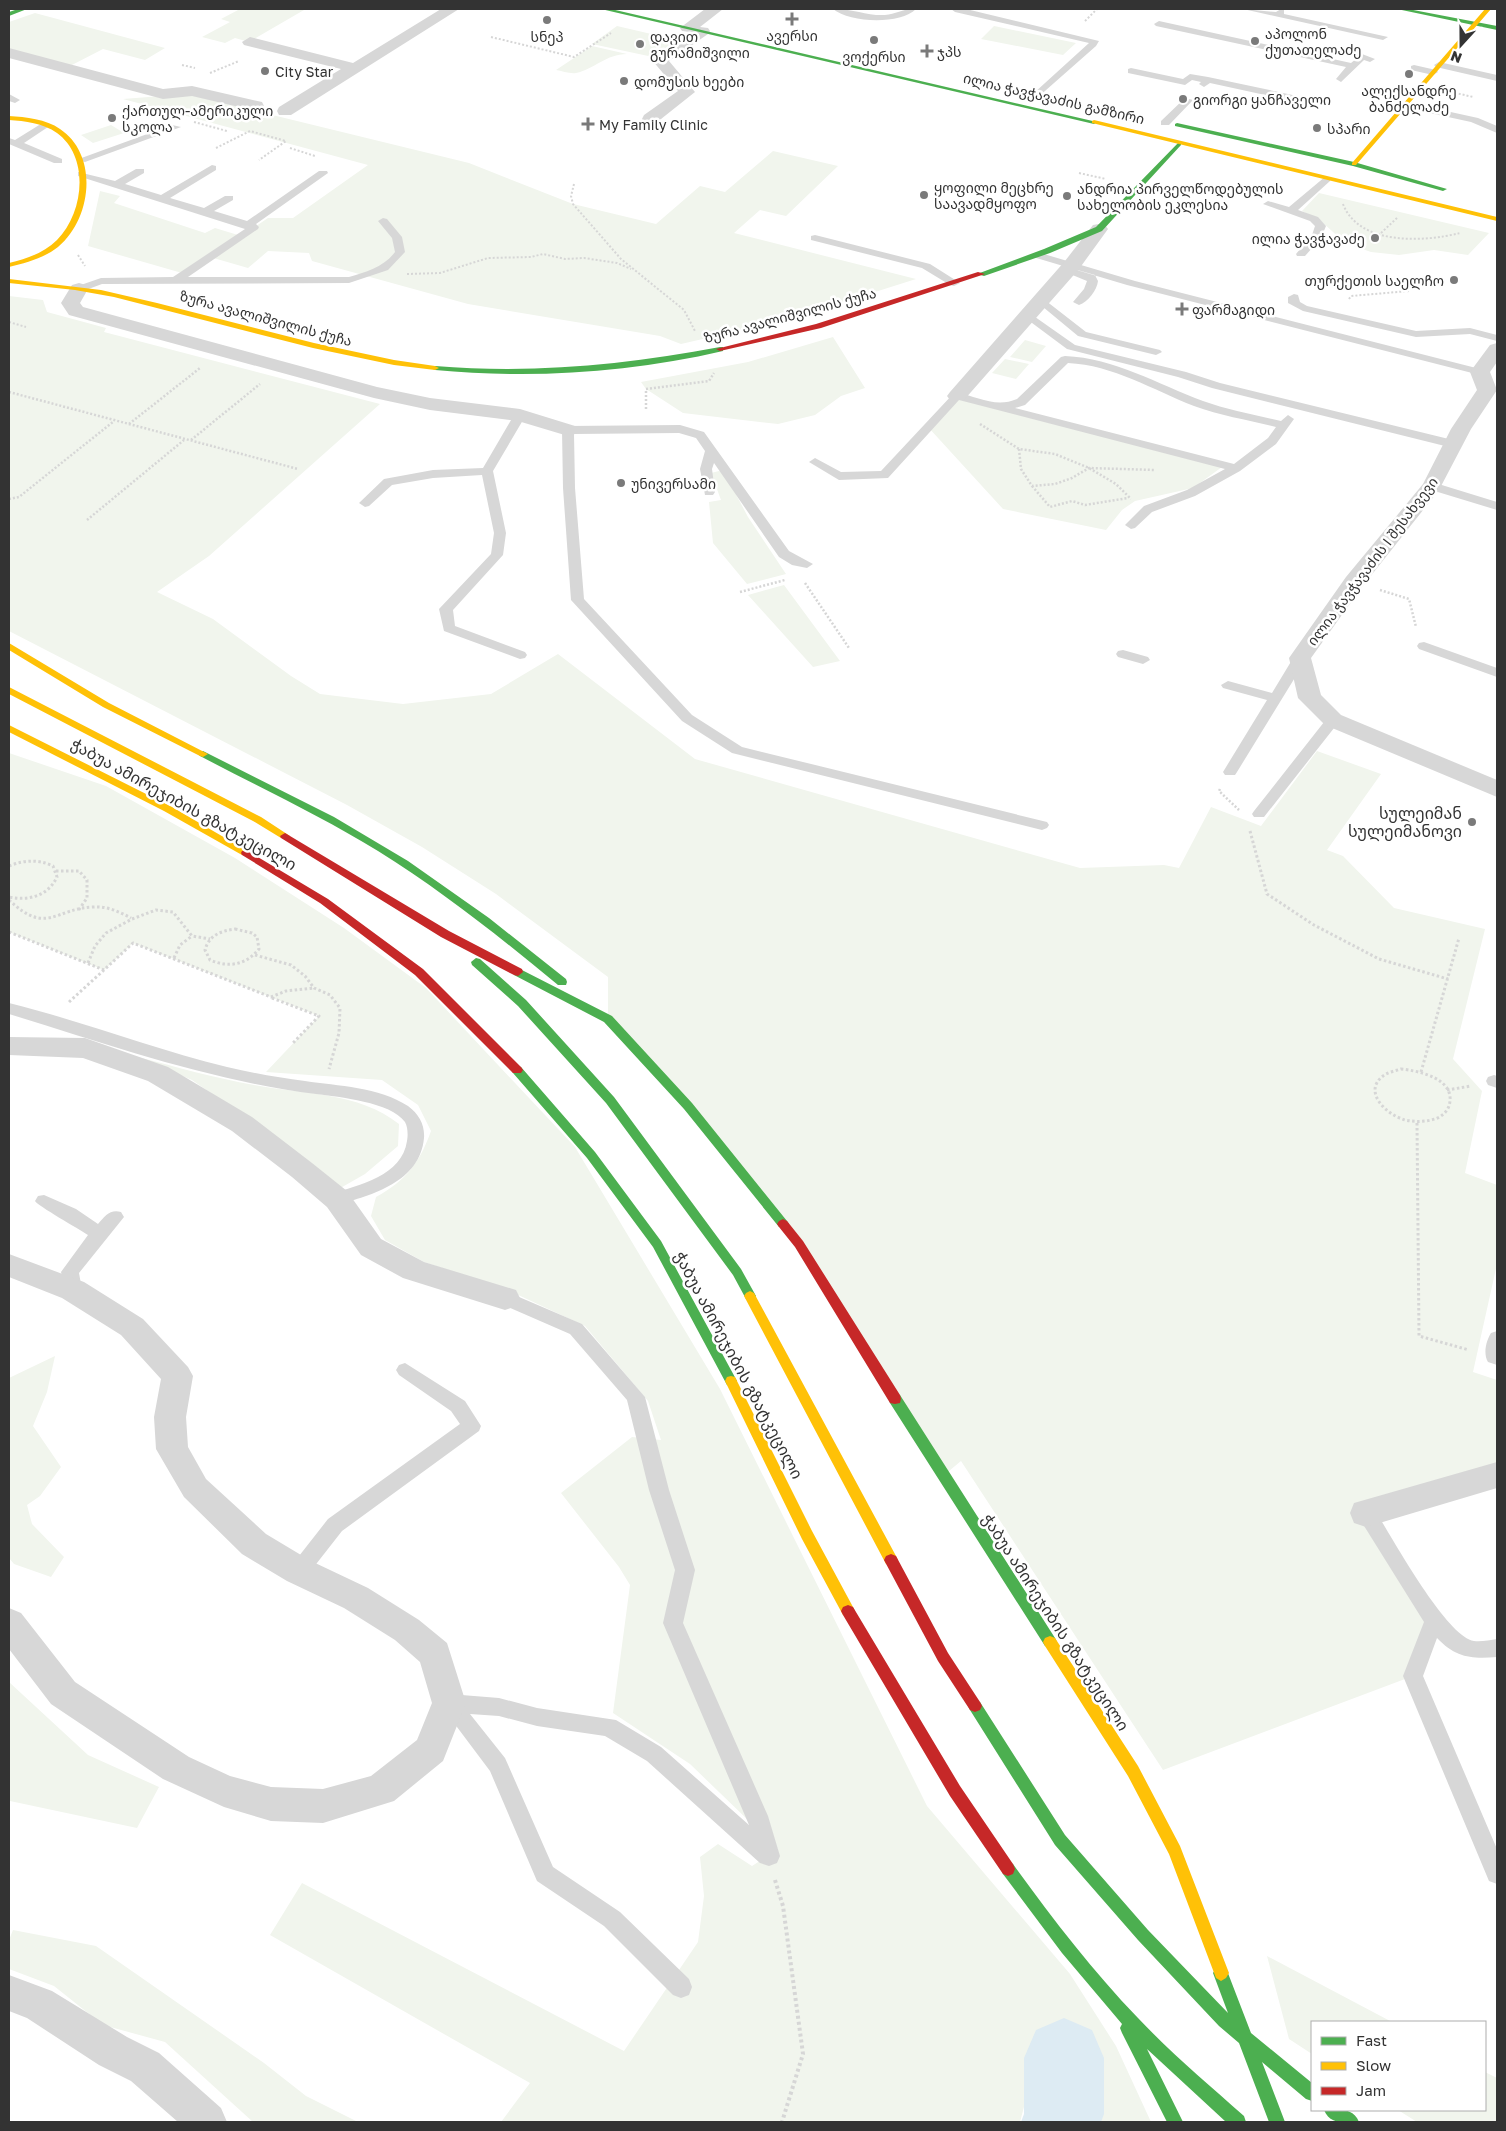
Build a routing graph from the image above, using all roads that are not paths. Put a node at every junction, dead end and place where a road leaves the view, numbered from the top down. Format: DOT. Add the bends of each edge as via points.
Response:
graph roads {
  1 [pos="24,9"];
  2 [pos="451,9"];
  3 [pos="604,9"];
  4 [pos="838,9"];
  5 [pos="911,9"];
  6 [pos="955,9"];
  7 [pos="1002,9"];
  8 [pos="1248,9"];
  9 [pos="1400,9"];
  10 [pos="1488,9"];
  11 [pos="9,14"];
  12 [pos="718,16"];
  13 [pos="993,18"];
  14 [pos="693,23"];
  15 [pos="1474,23"];
  16 [pos="1159,24"];
  17 [pos="1497,28"];
  18 [pos="1383,36"];
  19 [pos="258,44"];
  20 [pos="9,53"];
  21 [pos="1370,59"];
  22 [pos="1354,66"];
  23 [pos="355,68"];
  24 [pos="1414,68"];
  25 [pos="1436,69"];
  26 [pos="1131,70"];
  27 [pos="1497,78"];
  28 [pos="1342,79"];
  29 [pos="1032,94"];
  30 [pos="1055,99"];
  31 [pos="1188,100"];
  32 [pos="1320,104"];
  33 [pos="1405,105"];
  34 [pos="256,106"];
  35 [pos="285,111"];
  36 [pos="9,118"];
  37 [pos="650,120"];
  38 [pos="1161,123"];
  39 [pos="44,124"];
  40 [pos="176,127"];
  41 [pos="1497,130"];
  42 [pos="13,142"];
  43 [pos="1179,144"];
  44 [pos="81,160"];
  45 [pos="58,161"];
  46 [pos="1356,162"];
  47 [pos="212,168"];
  48 [pos="140,171"];
  49 [pos="323,173"];
  50 [pos="82,174"];
  51 [pos="1326,179"];
  52 [pos="116,185"];
  53 [pos="1450,191"];
  54 [pos="161,198"];
  55 [pos="229,198"];
  56 [pos="1268,204"];
  57 [pos="1292,210"];
  58 [pos="205,212"];
  59 [pos="1497,219"];
  60 [pos="383,221"];
  61 [pos="247,226"];
  62 [pos="1099,229"];
  63 [pos="815,238"];
  64 [pos="1301,254"];
  65 [pos="1037,255"];
  66 [pos="9,265"];
  67 [pos="1076,268"];
  68 [pos="174,281"];
  69 [pos="9,282"];
  70 [pos="954,282"];
  71 [pos="79,288"];
  72 [pos="1294,297"];
  73 [pos="1041,300"];
  74 [pos="1078,302"];
  75 [pos="1028,315"];
  76 [pos="1497,338"];
  77 [pos="1497,349"];
  78 [pos="1156,352"];
  79 [pos="1182,374"];
  80 [pos="1483,381"];
  81 [pos="956,398"];
  82 [pos="1296,406"];
  83 [pos="1001,408"];
  84 [pos="520,415"];
  85 [pos="1363,422"];
  86 [pos="1283,426"];
  87 [pos="568,430"];
  88 [pos="1453,444"];
  89 [pos="712,449"];
  90 [pos="815,462"];
  91 [pos="1236,468"];
  92 [pos="487,471"];
  93 [pos="1432,486"];
  94 [pos="709,492"];
  95 [pos="365,503"];
  96 [pos="1497,506"];
  97 [pos="1131,525"];
  98 [pos="807,564"];
  99 [pos="9,646"];
  100 [pos="1424,646"];
  101 [pos="1123,654"];
  102 [pos="520,655"];
  103 [pos="1300,658"];
  104 [pos="1143,660"];
  105 [pos="1495,669"];
  106 [pos="1228,685"];
  107 [pos="9,690"];
  108 [pos="1274,698"];
  109 [pos="106,706"];
  110 [pos="1333,720"];
  111 [pos="9,728"];
  112 [pos="9,742"];
  113 [pos="156,744"];
  114 [pos="1230,772"];
  115 [pos="116,782"];
  116 [pos="211,782"];
  117 [pos="1497,789"];
  118 [pos="1252,815"];
  119 [pos="257,819"];
  120 [pos="1042,825"];
  121 [pos="446,934"];
  122 [pos="9,1008"];
  123 [pos="608,1019"];
  124 [pos="9,1046"];
  125 [pos="338,1199"];
  126 [pos="44,1201"];
  127 [pos="115,1217"];
  128 [pos="99,1234"];
  129 [pos="9,1266"];
  130 [pos="73,1290"];
  131 [pos="505,1298"];
  132 [pos="1497,1338"];
  133 [pos="1495,1357"];
  134 [pos="406,1370"];
  135 [pos="1497,1476"];
  136 [pos="1366,1513"];
  137 [pos="299,1571"];
  138 [pos="1434,1621"];
  139 [pos="9,1624"];
  140 [pos="1497,1648"];
  141 [pos="449,1703"];
  142 [pos="1497,1874"];
  143 [pos="681,1987"];
  144 [pos="9,1993"];
  145 [pos="1116,2004"];
  146 [pos="1311,2092"];
  147 [pos="1334,2111"];
  148 [pos="207,2122"];
  149 [pos="1175,2122"];
  150 [pos="1238,2122"];
  151 [pos="1277,2122"];
  152 [pos="1351,2122"];
  1 -- 11 [label="main road"];
  2 -- 23 [label="street"];
  3 -- 14 [label="main road, ილია ჭავჭავაძის გამზირი"];
  4 -- 5 [label="lane" via="888,18 900,16"];
  6 -- 13 [label="lane"];
  7 -- 13 [label="lane"];
  8 -- 18 [label="lane"];
  9 -- 15 [label="main road"];
  10 -- 15 [label="main road"];
  12 -- 14 [label="street"];
  13 -- 29 [label="lane" via="1094,41"];
  14 -- 37 [label="street" via="660,60 687,92"];
  14 -- 43 [label="main road, ილია ჭავჭავაძის გამზირი"];
  15 -- 17 [label="main road"];
  15 -- 25 [label="main road"];
  16 -- 22 [label="lane"];
  19 -- 23 [label="street"];
  20 -- 34 [label="street" via="162,94 192,91"];
  21 -- 22 [label="lane" via="1362,57"];
  22 -- 28 [label="lane"];
  23 -- 35 [label="street"];
  24 -- 25 [label="lane"];
  25 -- 27 [label="lane"];
  25 -- 33 [label="main road"];
  26 -- 32 [label="lane" via="1185,82 1190,76"];
  29 -- 30 [label="main road, ილია ჭავჭავაძის გამზირი"];
  31 -- 38 [label="lane"];
  33 -- 41 [label="lane" via="1474,120"];
  33 -- 46 [label="main road"];
  36 -- 39 [label="main road"];
  38 -- 46 [label="main road, ილია ჭავჭავაძის გამზირი"];
  39 -- 42 [label="lane"];
  39 -- 44 [label="main road" via="70,140"];
  40 -- 44 [label="lane"];
  42 -- 45 [label="lane"];
  43 -- 51 [label="main road, ილია ჭავჭავაძის გამზირი"];
  43 -- 62 [label="main road, ზურა ავალიშვილის ქუჩა"];
  44 -- 50 [label="main road"];
  46 -- 53 [label="main road, ილია ჭავჭავაძის გამზირი"];
  47 -- 54 [label="lane"];
  48 -- 52 [label="lane"];
  49 -- 61 [label="lane"];
  50 -- 52 [label="lane"];
  50 -- 66 [label="main road" via="77,215 62,240 40,255"];
  51 -- 57 [label="lane"];
  51 -- 59 [label="main road, ილია ჭავჭავაძის გამზირი"];
  52 -- 54 [label="lane"];
  54 -- 58 [label="lane"];
  55 -- 58 [label="lane"];
  56 -- 57 [label="lane"];
  57 -- 64 [label="lane" via="1314,219 1321,226 1317,236"];
  58 -- 61 [label="lane"];
  60 -- 68 [label="lane" via="397,238 400,252 388,265 371,274 349,280"];
  61 -- 68 [label="lane" via="254,228"];
  62 -- 65 [label="main road, ზურა ავალიშვილის ქუჩა"];
  62 -- 67 [label="street"];
  63 -- 70 [label="lane" via="926,266"];
  65 -- 67 [label="lane"];
  65 -- 70 [label="main road, ზურა ავალიშვილის ქუჩა"];
  67 -- 73 [label="street"];
  67 -- 74 [label="lane" via="1093,281"];
  67 -- 80 [label="lane"];
  68 -- 71 [label="lane" via="101,281"];
  69 -- 71 [label="main road, ზურა ავალიშვილის ქუჩა"];
  70 -- 71 [label="main road, ზურა ავალიშვილის ქუჩა" via="821,325 714,352 629,366 504,374 429,369 338,354 160,306"];
  71 -- 84 [label="street" via="70,303 76,311 374,392 430,404"];
  72 -- 76 [label="lane" via="1298,306 1416,334 1470,331"];
  73 -- 75 [label="street"];
  73 -- 78 [label="lane" via="1082,334"];
  75 -- 79 [label="lane" via="1071,347"];
  75 -- 81 [label="street"];
  77 -- 80 [label="street, ილია ჭავჭავაძის I შესახვევი"];
  79 -- 82 [label="lane"];
  79 -- 85 [label="lane" via="1213,378 1315,403"];
  80 -- 88 [label="street, ილია ჭავჭავაძის I შესახვევი"];
  81 -- 83 [label="lane"];
  81 -- 90 [label="lane" via="884,475 840,476"];
  82 -- 85 [label="lane"];
  82 -- 86 [label="lane"];
  83 -- 86 [label="lane" via="1014,407 1059,364 1072,359 1114,369 1200,404"];
  83 -- 91 [label="lane"];
  84 -- 87 [label="street"];
  84 -- 92 [label="lane"];
  85 -- 88 [label="lane"];
  86 -- 91 [label="lane" via="1272,441"];
  87 -- 89 [label="lane" via="680,430 700,434"];
  87 -- 120 [label="lane" via="578,600 687,718 737,750"];
  88 -- 93 [label="street, ილია ჭავჭავაძის I შესახვევი"];
  89 -- 94 [label="lane" via="706,469"];
  89 -- 98 [label="lane" via="784,554"];
  91 -- 97 [label="lane" via="1191,493 1148,509"];
  92 -- 95 [label="lane" via="432,474 388,482"];
  92 -- 102 [label="lane" via="500,534 497,555 446,609 449,628"];
  93 -- 96 [label="lane"];
  93 -- 103 [label="street, ილია ჭავჭავაძის I შესახვევი" via="1354,582"];
  99 -- 109 [label="main road"];
  100 -- 105 [label="lane"];
  101 -- 104 [label="lane"];
  103 -- 108 [label="lane, ილია ჭავჭავაძის I შესახვევი"];
  103 -- 110 [label="street" via="1310,698"];
  106 -- 108 [label="lane"];
  107 -- 119 [label="main road, ჭაბუა ამირეჯიბის გზატკეცილი"];
  108 -- 114 [label="lane, ილია ჭავჭავაძის I შესახვევი"];
  109 -- 113 [label="main road"];
  109 -- 123 [label="main road" via="335,822 403,862 480,915"];
  110 -- 117 [label="street"];
  110 -- 118 [label="lane"];
  111 -- 115 [label="main road, ჭაბუა ამირეჯიბის გზატკეცილი"];
  112 -- 115 [label="main road"];
  115 -- 145 [label="main road, ჭაბუა ამირეჯიბის გზატკეცილი" via="266,866 357,925 421,973 511,1061 584,1145 659,1246 734,1383 824,1568 926,1748 1046,1921"];
  116 -- 119 [label="main road" via="235,798"];
  119 -- 121 [label="main road, ჭაბუა ამირეჯიბის გზატკეცილი"];
  121 -- 123 [label="main road, ჭაბუა ამირეჯიბის გზატკეცილი"];
  121 -- 146 [label="main road, ჭაბუა ამირეჯიბის გზატკეცილი" via="522,1003 610,1100 737,1272 943,1657 1060,1840 1143,1935 1225,2021"];
  122 -- 125 [label="lane" via="184,1061 274,1083 385,1102 411,1118 417,1132 413,1156 389,1181"];
  123 -- 151 [label="main road, ჭაბუა ამირეჯიბის გზატკეცილი" via="688,1106 799,1244 943,1476 1133,1771 1175,1851"];
  124 -- 125 [label="street" via="85,1048 158,1074 242,1124"];
  125 -- 131 [label="street" via="371,1247 414,1270"];
  126 -- 128 [label="lane"];
  127 -- 128 [label="lane"];
  128 -- 130 [label="lane" via="70,1272"];
  129 -- 130 [label="street"];
  130 -- 137 [label="street" via="132,1327 177,1376 170,1417 172,1449 195,1488 254,1544"];
  131 -- 141 [label="lane" via="576,1329 636,1397 659,1490 685,1570 673,1623 757,1816 768,1856 654,1754 609,1727 537,1717 499,1707"];
  132 -- 133 [label="lane"];
  134 -- 137 [label="lane" via="458,1406 472,1426 335,1525"];
  135 -- 136 [label="street"];
  136 -- 138 [label="lane"];
  137 -- 141 [label="street" via="356,1598 407,1630 436,1654"];
  138 -- 140 [label="lane" via="1450,1638 1471,1650"];
  138 -- 142 [label="lane" via="1413,1676"];
  139 -- 141 [label="street" via="63,1693 176,1768 224,1791 271,1804 323,1806 381,1789 431,1750"];
  141 -- 143 [label="lane" via="498,1765 545,1874 612,1919"];
  144 -- 148 [label="street" via="39,2004 113,2051 145,2067"];
  145 -- 149 [label="main road, ჭაბუა ამირეჯიბის გზატკეცილი"];
  145 -- 150 [label="main road, ჭაბუა ამირეჯიბის გზატკეცილი" via="1200,2091"];
  147 -- 152 [label="main road"];
}
